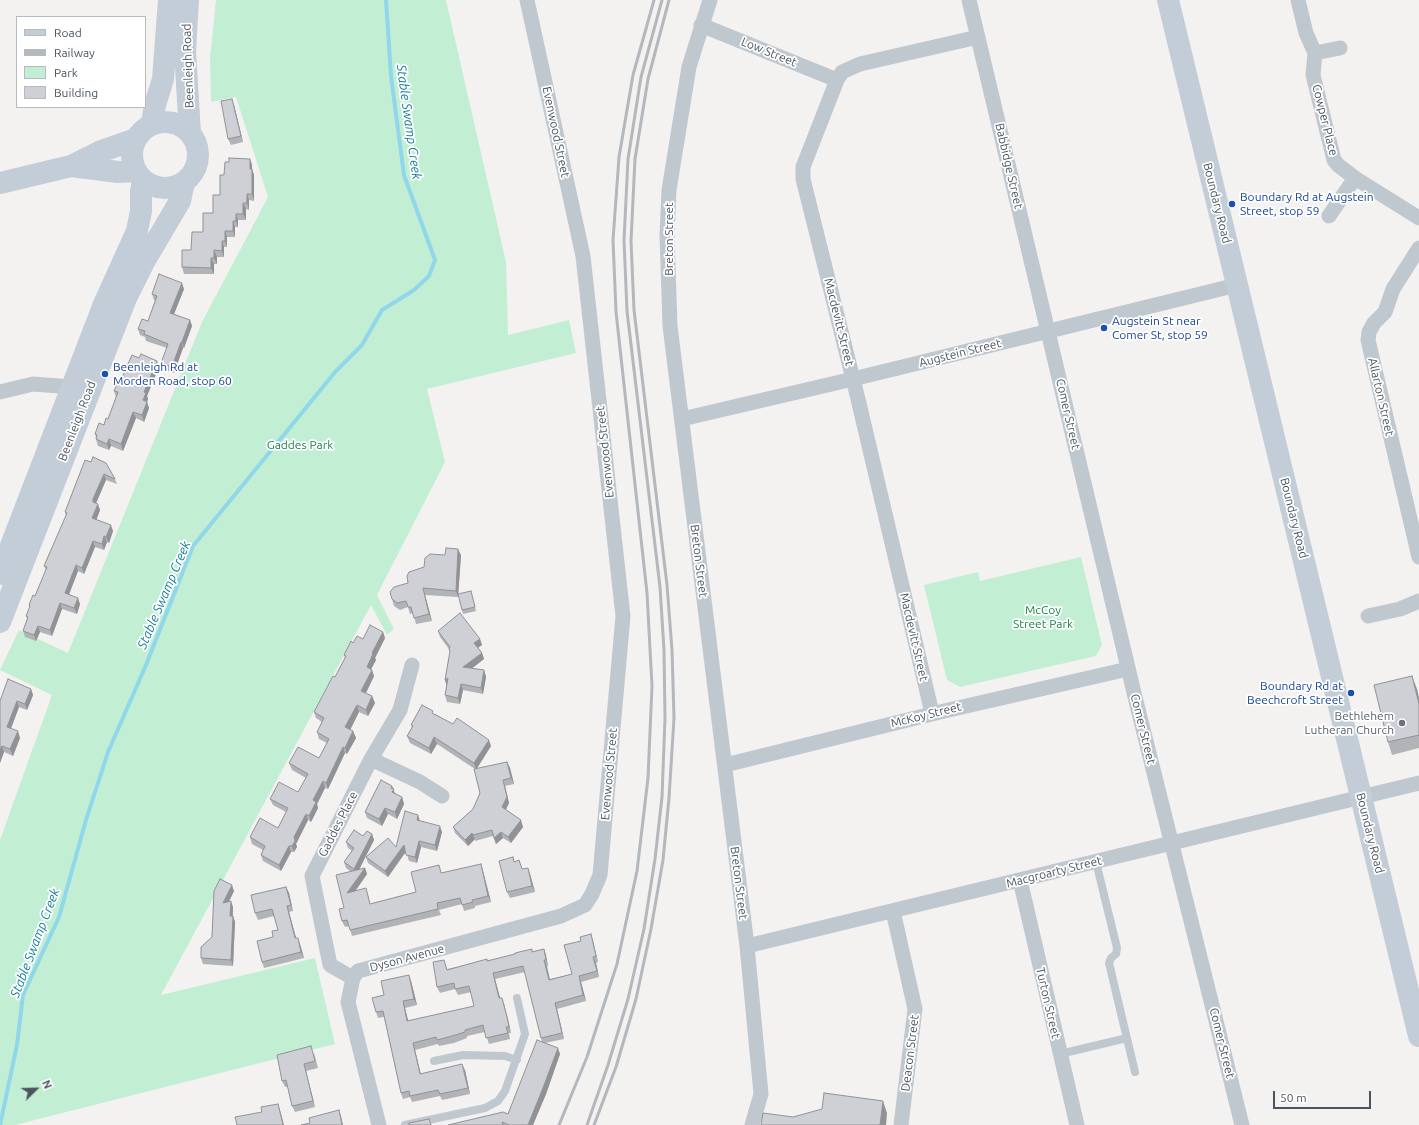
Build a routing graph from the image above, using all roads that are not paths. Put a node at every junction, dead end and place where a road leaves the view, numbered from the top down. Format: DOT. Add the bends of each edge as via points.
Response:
graph roads {
  1 [pos="170,0"];
  2 [pos="188,0"];
  3 [pos="527,0"];
  4 [pos="710,0"];
  5 [pos="969,0"];
  6 [pos="1168,0"];
  7 [pos="1298,0"];
  8 [pos="701,25"];
  9 [pos="978,36"];
  10 [pos="1340,48"];
  11 [pos="1315,53"];
  12 [pos="837,80"];
  13 [pos="152,124"];
  14 [pos="190,133"];
  15 [pos="136,139"];
  16 [pos="70,166"];
  17 [pos="140,175"];
  18 [pos="1355,178"];
  19 [pos="184,182"];
  20 [pos="0,183"];
  21 [pos="1329,216"];
  22 [pos="1419,218"];
  23 [pos="1419,248"];
  24 [pos="1237,285"];
  25 [pos="1048,332"];
  26 [pos="853,379"];
  27 [pos="72,387"];
  28 [pos="0,392"];
  29 [pos="682,419"];
  30 [pos="1419,557"];
  31 [pos="0,574"];
  32 [pos="1419,601"];
  33 [pos="1368,616"];
  34 [pos="0,622"];
  35 [pos="412,665"];
  36 [pos="1128,669"];
  37 [pos="932,714"];
  38 [pos="371,759"];
  39 [pos="725,765"];
  40 [pos="1419,783"];
  41 [pos="442,796"];
  42 [pos="1361,797"];
  43 [pos="1171,843"];
  44 [pos="1096,862"];
  45 [pos="1020,880"];
  46 [pos="585,905"];
  47 [pos="893,911"];
  48 [pos="747,946"];
  49 [pos="354,978"];
  50 [pos="517,998"];
  51 [pos="1419,1036"];
  52 [pos="1127,1038"];
  53 [pos="1060,1054"];
  54 [pos="517,1060"];
  55 [pos="434,1061"];
  56 [pos="1135,1072"];
  57 [pos="379,1125"];
  58 [pos="405,1125"];
  59 [pos="752,1125"];
  60 [pos="901,1125"];
  61 [pos="1077,1125"];
  62 [pos="1242,1125"];
  1 -- 13 [label="main road, Beenleigh Road" via="163,79"];
  2 -- 14 [label="main road, Beenleigh Road" via="185,50"];
  3 -- 46 [label="street, Evenwood Street" via="583,256 623,616 600,875"];
  4 -- 8 [label="street, Breton Street"];
  5 -- 9 [label="street, Babbidge Street"];
  6 -- 24 [label="main road, Boundary Road"];
  7 -- 11 [label="street, Cowper Place" via="1306,33"];
  8 -- 12 [label="street, Low Street"];
  8 -- 29 [label="street, Breton Street" via="689,67 669,190 667,235 670,326"];
  9 -- 12 [label="street, Macdevitt Street" via="860,64 842,72"];
  9 -- 25 [label="street, Babbidge Street"];
  10 -- 11 [label="street"];
  11 -- 18 [label="street, Cowper Place" via="1313,75 1331,152 1338,165"];
  12 -- 26 [label="street, Macdevitt Street" via="803,167 803,180"];
  13 -- 14 [label="main road" via="172,122"];
  13 -- 15 [label="main road" via="142,130"];
  14 -- 19 [label="main road" via="199,154 192,175"];
  15 -- 16 [label="main road"];
  15 -- 17 [label="main road" via="132,149 133,160"];
  16 -- 17 [label="main road"];
  16 -- 20 [label="main road"];
  17 -- 19 [label="main road" via="152,186 163,188 174,187"];
  17 -- 27 [label="main road, Beenleigh Road" via="141,211 137,231 104,304"];
  18 -- 21 [label="street"];
  18 -- 22 [label="street, Cowper Place"];
  19 -- 34 [label="main road, Beenleigh Road" via="180,201 126,298"];
  23 -- 30 [label="street, Allarton Street" via="1393,289 1385,312 1369,332 1368,340"];
  24 -- 25 [label="street, Augstein Street"];
  24 -- 42 [label="main road, Boundary Road"];
  25 -- 26 [label="street, Augstein Street"];
  25 -- 36 [label="street, Comer Street"];
  26 -- 29 [label="street, Augstein Street"];
  26 -- 37 [label="street, Macdevitt Street"];
  27 -- 28 [label="street" via="33,384"];
  27 -- 31 [label="main road, Beenleigh Road"];
  29 -- 39 [label="street, Breton Street"];
  32 -- 33 [label="street" via="1400,609"];
  35 -- 38 [label="street, Gaddes Place" via="400,710"];
  36 -- 37 [label="street, McKoy Street"];
  36 -- 43 [label="street, Comer Street"];
  37 -- 39 [label="street, McKoy Street"];
  38 -- 41 [label="street" via="420,782"];
  38 -- 49 [label="street, Gaddes Place" via="312,876 330,965"];
  39 -- 48 [label="street, Breton Street"];
  40 -- 42 [label="street, Macgroarty Street"];
  42 -- 43 [label="street, Macgroarty Street"];
  42 -- 51 [label="main road, Boundary Road"];
  43 -- 44 [label="street, Macgroarty Street"];
  43 -- 62 [label="street, Comer Street"];
  44 -- 45 [label="street, Macgroarty Street"];
  44 -- 52 [label="lane" via="1117,948 1109,963"];
  45 -- 47 [label="street, Macgroarty Street"];
  45 -- 53 [label="street, Turton Street"];
  46 -- 49 [label="street, Dyson Avenue" via="548,920 358,971"];
  47 -- 48 [label="street, Macgroarty Street"];
  47 -- 60 [label="street, Deacon Street" via="915,1009"];
  48 -- 59 [label="street, Breton Street" via="761,1094"];
  49 -- 57 [label="street" via="348,1002"];
  50 -- 54 [label="lane" via="525,1034"];
  52 -- 53 [label="lane"];
  52 -- 56 [label="lane"];
  53 -- 61 [label="street, Turton Street"];
  54 -- 55 [label="lane" via="505,1056 463,1055"];
  54 -- 58 [label="lane" via="498,1101 485,1108"];
}
